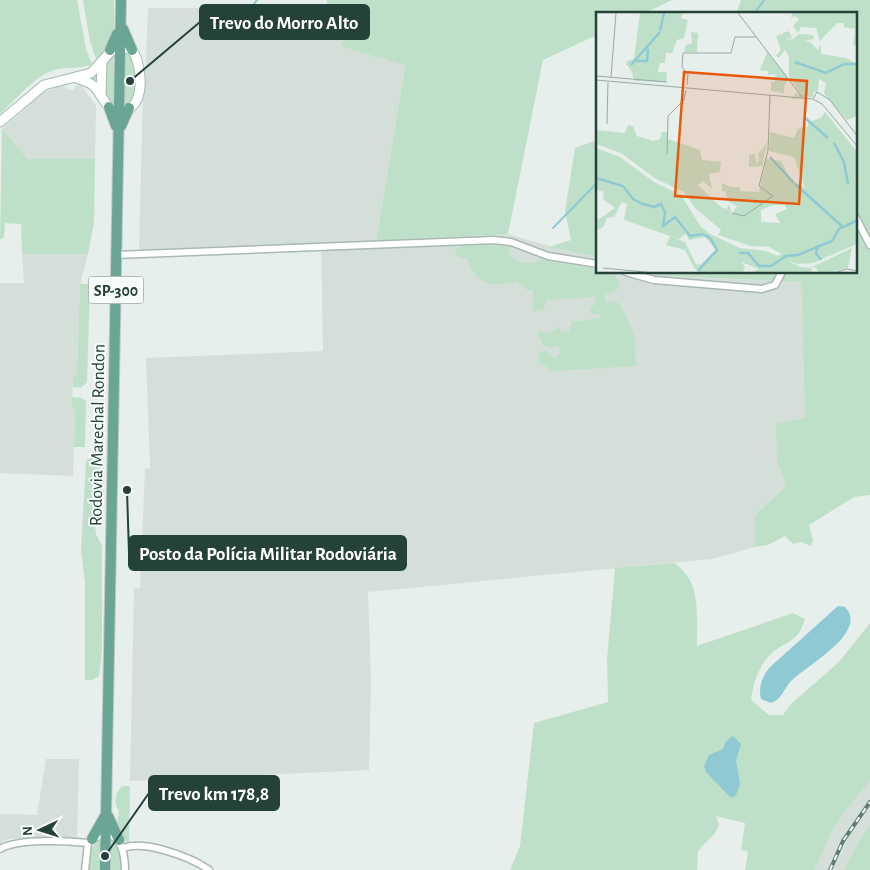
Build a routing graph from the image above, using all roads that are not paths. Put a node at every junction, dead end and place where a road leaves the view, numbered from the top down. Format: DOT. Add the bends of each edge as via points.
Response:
graph roads {
  1 [pos="121,0"];
  2 [pos="121,23"];
  3 [pos="115,48"];
  4 [pos="132,50"];
  5 [pos="102,62"];
  6 [pos="76,78"];
  7 [pos="101,96"];
  8 [pos="109,108"];
  9 [pos="124,110"];
  10 [pos="0,122"];
  11 [pos="119,134"];
  12 [pos="858,222"];
  13 [pos="870,245"];
  14 [pos="116,255"];
  15 [pos="596,264"];
  16 [pos="633,274"];
  17 [pos="780,274"];
  18 [pos="106,813"];
  19 [pos="106,836"];
  20 [pos="90,841"];
  21 [pos="121,844"];
  22 [pos="0,849"];
  23 [pos="85,870"];
  24 [pos="106,870"];
  25 [pos="125,870"];
  26 [pos="209,870"];
  1 -- 2 [label="main road, Rodovia Marechal Rondon / SP-300"];
  2 -- 3 [label="main road, Rodovia Marechal Rondon / SP-300"];
  2 -- 4 [label="main road"];
  3 -- 4 [label="main road"];
  3 -- 5 [label="main road"];
  3 -- 9 [label="main road, Rodovia Marechal Rondon / SP-300"];
  4 -- 9 [label="main road" via="138,62 140,84 136,100"];
  5 -- 6 [label="main road" via="91,73"];
  5 -- 7 [label="main road"];
  6 -- 7 [label="main road" via="92,85"];
  6 -- 10 [label="main road" via="39,87"];
  7 -- 8 [label="main road"];
  8 -- 9 [label="main road"];
  8 -- 11 [label="main road"];
  9 -- 11 [label="main road, Rodovia Marechal Rondon / SP-300"];
  11 -- 14 [label="main road, Rodovia Marechal Rondon / SP-300"];
  12 -- 13 [label="street"];
  14 -- 15 [label="street" via="488,240 511,242 548,256"];
  14 -- 18 [label="main road, Rodovia Marechal Rondon / SP-300"];
  16 -- 17 [label="street" via="654,280 762,290 775,285"];
  18 -- 19 [label="main road, Rodovia Marechal Rondon / SP-300"];
  18 -- 20 [label="main road"];
  18 -- 21 [label="main road"];
  19 -- 20 [label="street"];
  19 -- 21 [label="street"];
  19 -- 24 [label="main road, Rodovia Marechal Rondon / SP-300"];
  20 -- 22 [label="street" via="9,844"];
  20 -- 23 [label="street"];
  21 -- 25 [label="street"];
  21 -- 26 [label="street" via="185,856"];
}
